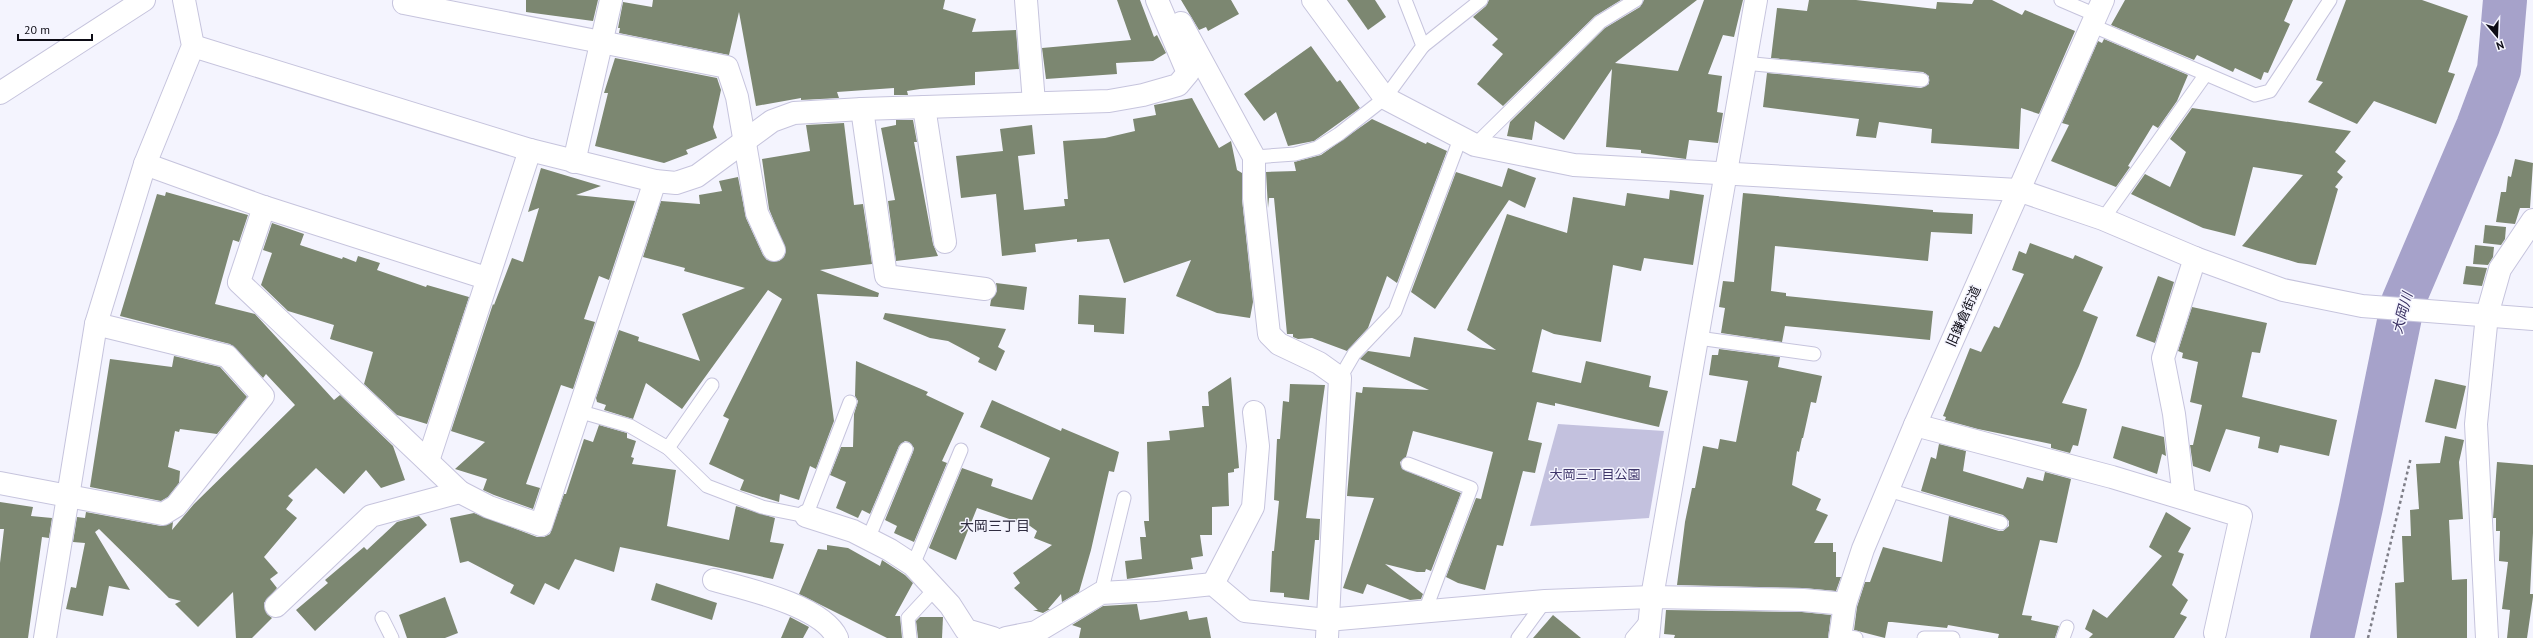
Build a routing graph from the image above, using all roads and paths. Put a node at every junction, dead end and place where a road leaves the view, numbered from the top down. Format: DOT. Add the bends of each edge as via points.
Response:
graph roads {
  1 [pos="144,0"];
  2 [pos="184,0"];
  3 [pos="405,0"];
  4 [pos="611,0"];
  5 [pos="1026,0"];
  6 [pos="1157,0"];
  7 [pos="1168,0"];
  8 [pos="1313,0"];
  9 [pos="1405,0"];
  10 [pos="1481,0"];
  11 [pos="1636,0"];
  12 [pos="1756,0"];
  13 [pos="2061,0"];
  14 [pos="2330,0"];
  15 [pos="2097,13"];
  16 [pos="601,42"];
  17 [pos="193,46"];
  18 [pos="1423,46"];
  19 [pos="1744,63"];
  20 [pos="2206,74"];
  21 [pos="1922,80"];
  22 [pos="0,93"];
  23 [pos="1385,98"];
  24 [pos="1034,103"];
  25 [pos="924,107"];
  26 [pos="862,109"];
  27 [pos="745,139"];
  28 [pos="1468,142"];
  29 [pos="530,150"];
  30 [pos="1254,157"];
  31 [pos="574,162"];
  32 [pos="145,164"];
  33 [pos="1725,173"];
  34 [pos="655,181"];
  35 [pos="2018,190"];
  36 [pos="264,207"];
  37 [pos="2103,219"];
  38 [pos="2533,220"];
  39 [pos="945,242"];
  40 [pos="774,250"];
  41 [pos="2195,258"];
  42 [pos="486,278"];
  43 [pos="985,289"];
  44 [pos="2487,315"];
  45 [pos="2533,319"];
  46 [pos="96,324"];
  47 [pos="1698,338"];
  48 [pos="1814,354"];
  49 [pos="1340,378"];
  50 [pos="712,385"];
  51 [pos="850,402"];
  52 [pos="578,411"];
  53 [pos="1254,412"];
  54 [pos="1915,425"];
  55 [pos="668,448"];
  56 [pos="906,449"];
  57 [pos="961,450"];
  58 [pos="2411,457"];
  59 [pos="428,461"];
  60 [pos="1408,464"];
  61 [pos="0,483"];
  62 [pos="1888,490"];
  63 [pos="460,492"];
  64 [pos="66,495"];
  65 [pos="1124,498"];
  66 [pos="2184,498"];
  67 [pos="806,516"];
  68 [pos="2002,523"];
  69 [pos="868,539"];
  70 [pos="913,565"];
  71 [pos="714,580"];
  72 [pos="1213,584"];
  73 [pos="935,589"];
  74 [pos="1101,592"];
  75 [pos="1545,601"];
  76 [pos="1845,604"];
  77 [pos="276,606"];
  78 [pos="1651,606"];
  79 [pos="1425,611"];
  80 [pos="382,618"];
  81 [pos="1327,629"];
  82 [pos="2215,633"];
  83 [pos="966,634"];
  84 [pos="1037,635"];
  85 [pos="1846,637"];
  86 [pos="45,638"];
  87 [pos="392,638"];
  88 [pos="837,638"];
  89 [pos="910,638"];
  90 [pos="993,638"];
  91 [pos="1006,638"];
  92 [pos="1518,638"];
  93 [pos="1632,638"];
  94 [pos="1648,638"];
  95 [pos="1924,638"];
  96 [pos="1953,638"];
  97 [pos="2368,638"];
  98 [pos="2487,638"];
  1 -- 22 [label="street"];
  2 -- 17 [label="street"];
  3 -- 16 [label="street" via="404,3"];
  4 -- 16 [label="street"];
  5 -- 24 [label="street"];
  6 -- 24 [label="street" via="1188,73 1178,85 1109,101"];
  7 -- 30 [label="street"];
  8 -- 23 [label="street"];
  9 -- 18 [label="lane"];
  10 -- 18 [label="lane"];
  11 -- 28 [label="lane" via="1600,22"];
  12 -- 19 [label="street"];
  13 -- 15 [label="lane"];
  14 -- 20 [label="lane" via="2270,91 2255,95"];
  15 -- 20 [label="lane"];
  15 -- 35 [label="street, 旧鎌倉街道"];
  16 -- 27 [label="street" via="727,67 737,96"];
  16 -- 31 [label="street"];
  17 -- 29 [label="street"];
  17 -- 32 [label="street"];
  18 -- 23 [label="lane"];
  19 -- 21 [label="lane"];
  19 -- 33 [label="street"];
  20 -- 37 [label="lane"];
  23 -- 28 [label="street"];
  23 -- 30 [label="lane" via="1317,148 1295,154"];
  24 -- 25 [label="street"];
  25 -- 26 [label="street"];
  25 -- 39 [label="street"];
  26 -- 27 [label="street" via="794,113 772,121"];
  26 -- 43 [label="street" via="886,276"];
  27 -- 34 [label="street" via="697,176 676,183"];
  27 -- 40 [label="street" via="756,213"];
  28 -- 33 [label="street" via="1574,165"];
  28 -- 49 [label="lane" via="1395,311 1354,354"];
  29 -- 31 [label="street"];
  29 -- 42 [label="street"];
  30 -- 49 [label="street" via="1254,198 1269,334 1279,344 1319,363"];
  31 -- 34 [label="street"];
  32 -- 36 [label="street"];
  32 -- 46 [label="street"];
  33 -- 35 [label="street"];
  33 -- 47 [label="street"];
  34 -- 52 [label="street"];
  35 -- 37 [label="street"];
  35 -- 54 [label="street, 旧鎌倉街道"];
  36 -- 42 [label="street"];
  36 -- 59 [label="street" via="239,282"];
  37 -- 41 [label="street"];
  38 -- 44 [label="street" via="2500,269"];
  41 -- 44 [label="street" via="2283,290 2362,306"];
  41 -- 66 [label="street" via="2163,358 2174,414"];
  42 -- 59 [label="street"];
  44 -- 45 [label="street"];
  44 -- 98 [label="street" via="2476,424"];
  46 -- 64 [label="street"];
  46 -- 64 [label="street" via="227,356 263,396 176,506 163,514"];
  47 -- 48 [label="lane"];
  47 -- 78 [label="street"];
  49 -- 81 [label="street"];
  50 -- 55 [label="lane"];
  51 -- 67 [label="lane"];
  52 -- 55 [label="lane" via="630,426"];
  52 -- 63 [label="street" via="541,525 489,507"];
  53 -- 72 [label="street" via="1258,446 1253,507"];
  54 -- 62 [label="street, 旧鎌倉街道"];
  54 -- 66 [label="street"];
  55 -- 67 [label="lane" via="707,486 762,507"];
  56 -- 69 [label="lane"];
  57 -- 70 [label="lane"];
  58 -- 97 [label="path"];
  59 -- 63 [label="street"];
  60 -- 79 [label="lane" via="1471,488"];
  61 -- 64 [label="street"];
  62 -- 68 [label="lane"];
  62 -- 76 [label="street, 旧鎌倉街道" via="1863,549"];
  63 -- 77 [label="street" via="371,516"];
  64 -- 86 [label="street"];
  65 -- 74 [label="lane"];
  66 -- 82 [label="street" via="2241,516"];
  67 -- 69 [label="street" via="853,531"];
  69 -- 70 [label="street"];
  70 -- 73 [label="street"];
  71 -- 88 [label="street" via="793,604 833,629"];
  72 -- 74 [label="street"];
  72 -- 81 [label="street" via="1245,611"];
  73 -- 83 [label="street" via="950,605"];
  73 -- 89 [label="lane" via="908,618"];
  74 -- 84 [label="street"];
  75 -- 78 [label="street"];
  75 -- 79 [label="street"];
  75 -- 92 [label="lane"];
  76 -- 78 [label="street" via="1803,600"];
  76 -- 85 [label="street, 旧鎌倉街道"];
  78 -- 93 [label="lane"];
  78 -- 94 [label="street"];
  79 -- 81 [label="street"];
  80 -- 87 [label="lane"];
  83 -- 90 [label="street"];
  84 -- 91 [label="street"];
  95 -- 96 [label="lane"];
}
